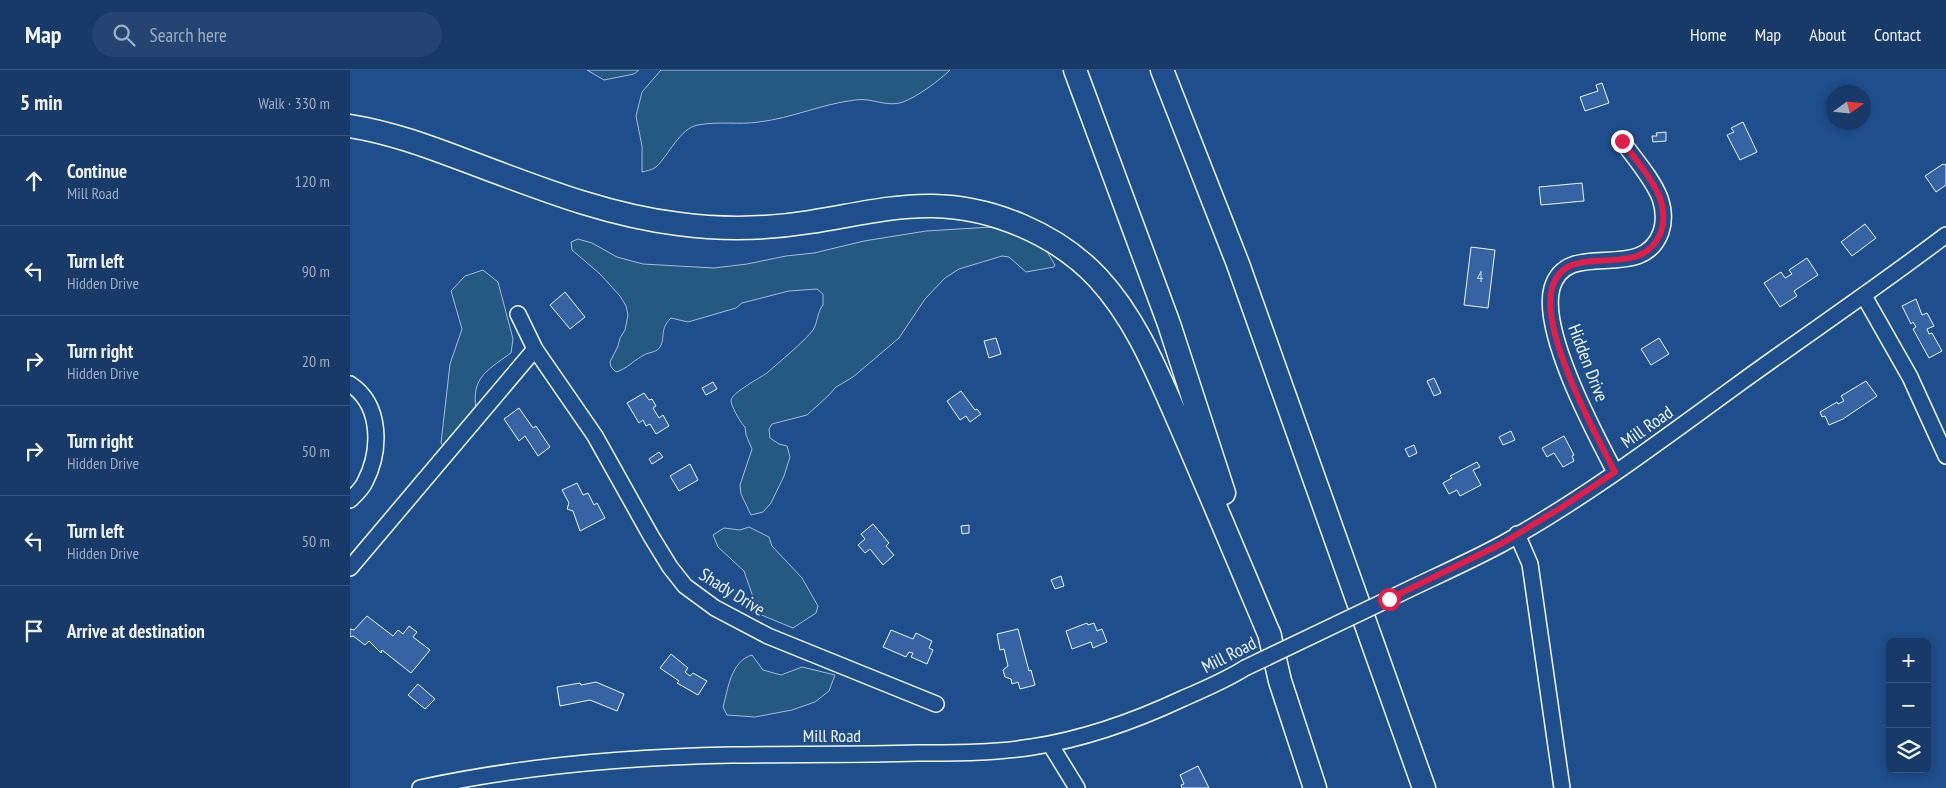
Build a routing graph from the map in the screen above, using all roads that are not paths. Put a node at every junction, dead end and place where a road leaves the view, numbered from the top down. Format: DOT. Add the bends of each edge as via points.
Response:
graph roads {
  1 [pos="1075,70"];
  2 [pos="1162,70"];
  3 [pos="350,126"];
  4 [pos="1622,141"];
  5 [pos="1946,235"];
  6 [pos="1864,296"];
  7 [pos="518,314"];
  8 [pos="535,349"];
  9 [pos="350,384"];
  10 [pos="1946,456"];
  11 [pos="1615,472"];
  12 [pos="350,500"];
  13 [pos="1517,534"];
  14 [pos="350,568"];
  15 [pos="1270,636"];
  16 [pos="936,704"];
  17 [pos="1050,744"];
  18 [pos="420,788"];
  19 [pos="1078,788"];
  20 [pos="1315,788"];
  21 [pos="1424,788"];
  22 [pos="1562,788"];
  1 -- 15 [label="highway" via="1169,324"];
  2 -- 21 [label="highway" via="1238,264"];
  3 -- 15 [label="highway" via="423,145 585,204 659,222 704,227 756,227 900,208 949,206 999,217 1051,242 1097,277 1133,326 1177,417"];
  4 -- 11 [label="street, Hidden Drive" via="1660,197 1664,216 1660,234 1650,248 1632,258 1581,261 1563,270 1556,278 1550,299 1553,325 1563,359"];
  5 -- 6 [label="street, Mill Road"];
  6 -- 10 [label="street" via="1910,377"];
  6 -- 11 [label="street, Mill Road"];
  7 -- 8 [label="street, Shady Drive"];
  8 -- 14 [label="street"];
  8 -- 16 [label="street, Shady Drive" via="595,436 670,567 690,590 768,636"];
  9 -- 12 [label="street" via="374,415 377,436 364,484"];
  11 -- 13 [label="street, Mill Road"];
  13 -- 17 [label="street, Mill Road, bridge" via="1389,599 1128,723"];
  13 -- 22 [label="street" via="1530,564"];
  15 -- 20 [label="highway" via="1280,681"];
  17 -- 18 [label="street, Mill Road" via="977,752 729,755 624,760 516,770"];
  17 -- 19 [label="street"];
}
